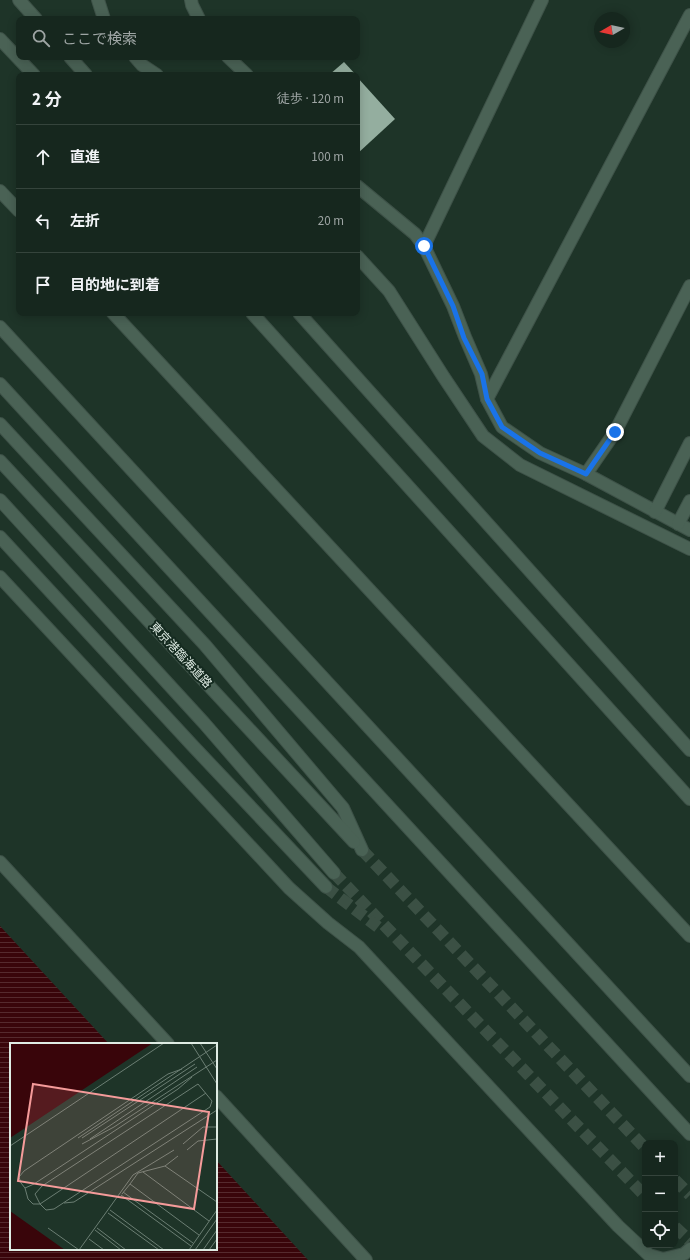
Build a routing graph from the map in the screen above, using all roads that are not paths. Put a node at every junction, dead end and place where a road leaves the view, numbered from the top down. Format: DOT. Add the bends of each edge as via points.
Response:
graph roads {
  1 [pos="19,0"];
  2 [pos="98,0"];
  3 [pos="191,0"];
  4 [pos="542,0"];
  5 [pos="690,15"];
  6 [pos="33,16"];
  7 [pos="103,16"];
  8 [pos="198,16"];
  9 [pos="0,39"];
  10 [pos="16,56"];
  11 [pos="20,60"];
  12 [pos="73,60"];
  13 [pos="137,60"];
  14 [pos="231,60"];
  15 [pos="31,72"];
  16 [pos="83,72"];
  17 [pos="151,72"];
  18 [pos="244,72"];
  19 [pos="360,188"];
  20 [pos="0,191"];
  21 [pos="16,208"];
  22 [pos="424,246"];
  23 [pos="360,259"];
  24 [pos="690,286"];
  25 [pos="116,316"];
  26 [pos="255,316"];
  27 [pos="302,316"];
  28 [pos="0,327"];
  29 [pos="0,384"];
  30 [pos="487,399"];
  31 [pos="0,424"];
  32 [pos="690,443"];
  33 [pos="0,461"];
  34 [pos="586,474"];
  35 [pos="0,500"];
  36 [pos="690,501"];
  37 [pos="655,512"];
  38 [pos="678,524"];
  39 [pos="690,530"];
  40 [pos="0,537"];
  41 [pos="690,549"];
  42 [pos="0,577"];
  43 [pos="690,750"];
  44 [pos="690,798"];
  45 [pos="0,862"];
  46 [pos="334,873"];
  47 [pos="326,887"];
  48 [pos="690,936"];
  49 [pos="167,1043"];
  50 [pos="690,1076"];
  51 [pos="217,1097"];
  52 [pos="690,1134"];
  53 [pos="687,1254"];
  54 [pos="366,1260"];
  1 -- 6 [label="street"];
  2 -- 7 [label="street"];
  3 -- 8 [label="street"];
  4 -- 22 [label="street"];
  5 -- 30 [label="street"];
  9 -- 10 [label="street"];
  11 -- 15 [label="street"];
  12 -- 16 [label="street"];
  13 -- 17 [label="street"];
  14 -- 18 [label="street"];
  19 -- 22 [label="street" via="415,234"];
  20 -- 21 [label="street"];
  22 -- 30 [label="street" via="482,374"];
  23 -- 41 [label="street" via="389,291 483,436 520,464"];
  24 -- 34 [label="street" via="615,432"];
  25 -- 48 [label="street"];
  26 -- 44 [label="street"];
  27 -- 43 [label="street"];
  28 -- 50 [label="street"];
  29 -- 52 [label="street"];
  30 -- 34 [label="street" via="502,427 540,453"];
  31 -- 33 [label="street, 東京港臨海道路" via="205,646 343,808 362,850"];
  32 -- 37 [label="street"];
  34 -- 37 [label="street"];
  35 -- 46 [label="street" via="204,723"];
  36 -- 38 [label="street"];
  37 -- 38 [label="street"];
  38 -- 39 [label="street"];
  40 -- 47 [label="street"];
  42 -- 53 [label="street" via="289,888 360,947 618,1226 649,1255 663,1259"];
  45 -- 49 [label="street"];
  51 -- 54 [label="street"];
}
